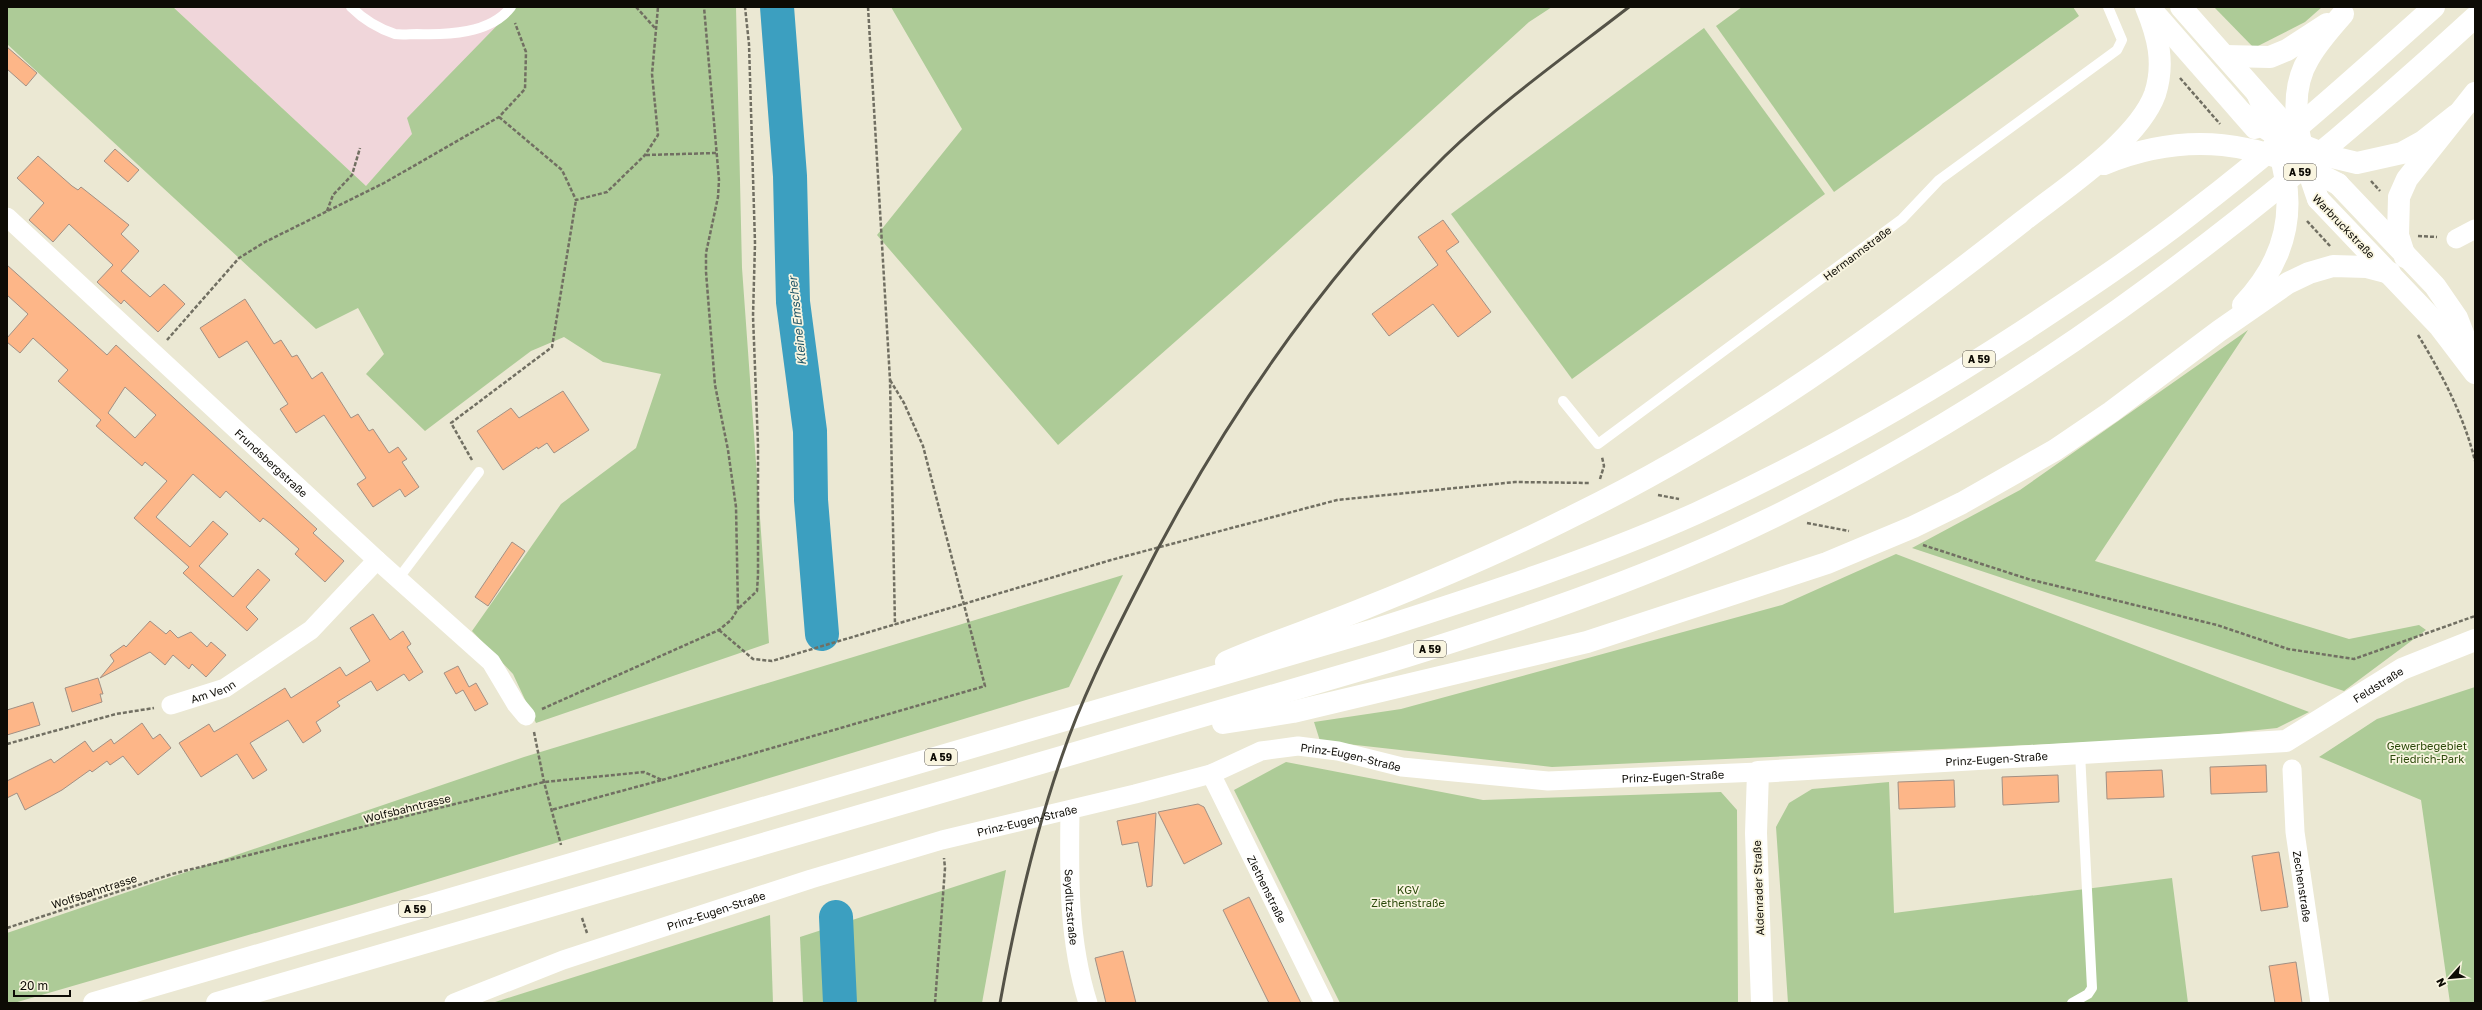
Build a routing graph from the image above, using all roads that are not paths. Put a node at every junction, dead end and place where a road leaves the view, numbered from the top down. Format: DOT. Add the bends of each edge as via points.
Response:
graph roads {
  1 [pos="351,7"];
  2 [pos="2108,7"];
  3 [pos="2146,7"];
  4 [pos="2150,7"];
  5 [pos="2181,7"];
  6 [pos="2434,7"];
  7 [pos="510,8"];
  8 [pos="2347,11"];
  9 [pos="2475,17"];
  10 [pos="2226,56"];
  11 [pos="2257,93"];
  12 [pos="2475,93"];
  13 [pos="2242,114"];
  14 [pos="2456,115"];
  15 [pos="2276,135"];
  16 [pos="2301,143"];
  17 [pos="2284,159"];
  18 [pos="2307,167"];
  19 [pos="2086,171"];
  20 [pos="2338,184"];
  21 [pos="2318,199"];
  22 [pos="7,217"];
  23 [pos="2475,229"];
  24 [pos="2456,239"];
  25 [pos="2405,257"];
  26 [pos="2390,273"];
  27 [pos="2219,331"];
  28 [pos="2475,364"];
  29 [pos="2475,373"];
  30 [pos="1563,401"];
  31 [pos="479,472"];
  32 [pos="377,560"];
  33 [pos="398,579"];
  34 [pos="2475,640"];
  35 [pos="1145,696"];
  36 [pos="171,705"];
  37 [pos="526,716"];
  38 [pos="1131,738"];
  39 [pos="2286,741"];
  40 [pos="2080,753"];
  41 [pos="2292,768"];
  42 [pos="1758,772"];
  43 [pos="1211,774"];
  44 [pos="1070,810"];
  45 [pos="94,1003"];
  46 [pos="217,1003"];
  47 [pos="454,1003"];
  48 [pos="1088,1003"];
  49 [pos="1324,1003"];
  50 [pos="1762,1003"];
  51 [pos="2072,1003"];
  52 [pos="2320,1003"];
  1 -- 7 [label="lane" via="366,21 396,34 444,35 475,29 495,20"];
  2 -- 30 [label="lane, Hermannstraße" via="2122,40 2118,50 1939,180 1902,219 1598,444"];
  3 -- 19 [label="main road" via="2155,30 2160,55 2160,76 2154,96 2141,120"];
  4 -- 13 [label="main road, Warbruckstraße"];
  5 -- 10 [label="main road, Warbruckstraße"];
  6 -- 35 [label="main road, A 59" via="2277,145 2194,211 2085,290 1972,364 1883,418 1751,487 1656,530 1489,593 1275,660"];
  8 -- 10 [label="main road" via="2287,50 2270,57"];
  8 -- 16 [label="main road" via="2308,59 2299,83 2296,96"];
  9 -- 38 [label="main road, A 59" via="2382,103 2217,238 2107,319 1989,396 1899,450 1807,500 1722,540 1597,592 1502,627"];
  10 -- 11 [label="main road, Warbruckstraße"];
  11 -- 15 [label="main road"];
  11 -- 16 [label="main road, Warbruckstraße"];
  12 -- 14 [label="main road"];
  13 -- 15 [label="main road"];
  13 -- 17 [label="main road, Warbruckstraße"];
  14 -- 16 [label="main road" via="2422,142 2402,153 2373,161 2357,163"];
  14 -- 25 [label="main road" via="2407,178 2399,197 2398,235"];
  15 -- 16 [label="main road"];
  15 -- 17 [label="main road"];
  16 -- 18 [label="main road"];
  16 -- 20 [label="main road, Warbruckstraße"];
  17 -- 18 [label="main road"];
  17 -- 19 [label="main road" via="2239,147 2205,142 2173,144 2124,156"];
  17 -- 21 [label="main road, Warbruckstraße"];
  17 -- 27 [label="main road" via="2288,218 2281,246 2271,270 2252,296"];
  18 -- 20 [label="main road"];
  18 -- 21 [label="main road"];
  19 -- 35 [label="main road" via="1911,307 1745,420 1664,467 1572,517 1364,609 1272,642"];
  20 -- 25 [label="main road, Warbruckstraße"];
  21 -- 26 [label="main road, Warbruckstraße"];
  22 -- 32 [label="street, Frundsbergstraße"];
  23 -- 24 [label="street"];
  25 -- 28 [label="main road, Warbruckstraße" via="2434,286 2457,318"];
  26 -- 27 [label="main road" via="2349,265 2333,266 2309,273 2288,283"];
  26 -- 29 [label="main road, Warbruckstraße" via="2440,327"];
  27 -- 38 [label="main road" via="2055,450 1962,503 1819,566 1579,644 1293,712"];
  31 -- 33 [label="lane"];
  32 -- 33 [label="street, Frundsbergstraße"];
  32 -- 36 [label="street, Am Venn" via="310,630 225,688"];
  33 -- 37 [label="street, Frundsbergstraße" via="491,662"];
  34 -- 39 [label="main road, Feldstraße" via="2402,669"];
  35 -- 45 [label="main road, A 59"];
  38 -- 46 [label="main road, A 59"];
  39 -- 40 [label="main road, Prinz-Eugen-Straße"];
  40 -- 42 [label="main road, Prinz-Eugen-Straße"];
  40 -- 51 [label="lane" via="2092,988 2088,994"];
  41 -- 52 [label="street, Zechenstraße" via="2295,832"];
  42 -- 43 [label="street, Prinz-Eugen-Straße" via="1548,781 1402,767 1338,751 1298,746 1261,751"];
  42 -- 50 [label="main road, Aldenrader Straße" via="1756,833"];
  43 -- 44 [label="street, Prinz-Eugen-Straße"];
  43 -- 49 [label="street, Ziethenstraße"];
  44 -- 47 [label="street, Prinz-Eugen-Straße" via="942,840 811,879 571,958"];
  44 -- 48 [label="street, Seydlitzstraße" via="1073,942"];
}
